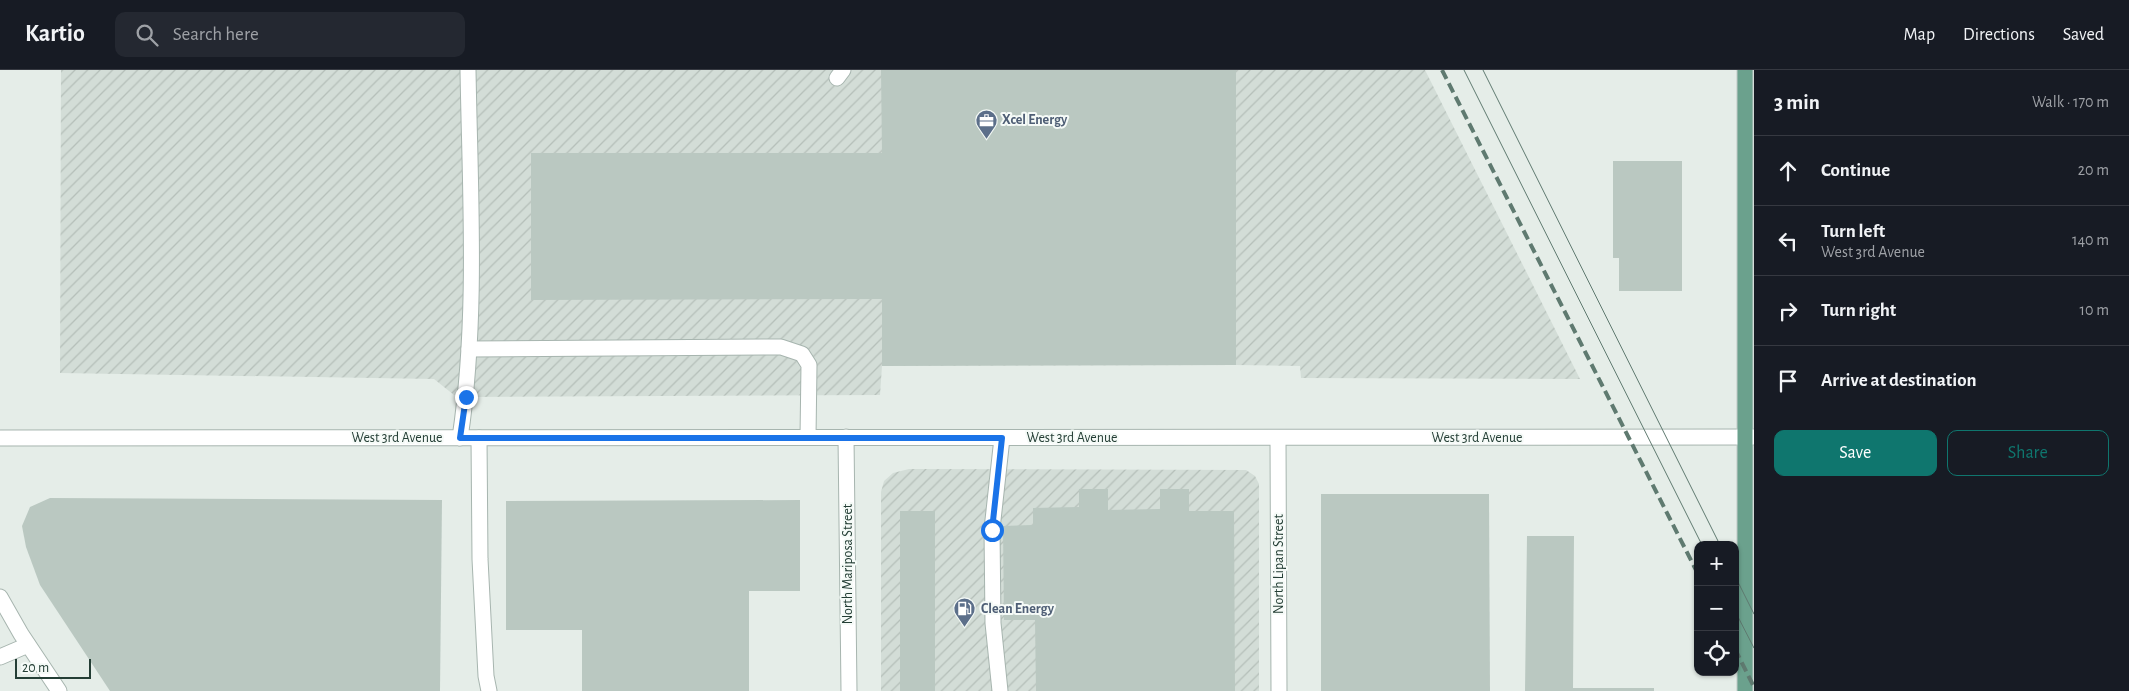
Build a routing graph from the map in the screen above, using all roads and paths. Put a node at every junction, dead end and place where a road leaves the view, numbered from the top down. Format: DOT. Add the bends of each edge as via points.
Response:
graph roads {
  1 [pos="468,70"];
  2 [pos="1745,70"];
  3 [pos="1749,87"];
  4 [pos="469,350"];
  5 [pos="808,437"];
  6 [pos="846,437"];
  7 [pos="1749,437"];
  8 [pos="0,438"];
  9 [pos="460,438"];
  10 [pos="479,438"];
  11 [pos="1002,438"];
  12 [pos="1278,438"];
  13 [pos="0,596"];
  14 [pos="28,645"];
  15 [pos="0,657"];
  16 [pos="59,691"];
  17 [pos="489,691"];
  18 [pos="848,691"];
  19 [pos="1000,691"];
  20 [pos="1279,691"];
  21 [pos="1745,691"];
  1 -- 4 [label="street"];
  2 -- 3 [label="main road"];
  3 -- 7 [label="main road"];
  4 -- 5 [label="street" via="781,346 802,354 809,366"];
  4 -- 9 [label="street"];
  5 -- 6 [label="street, West 3rd Avenue"];
  5 -- 10 [label="street, West 3rd Avenue"];
  6 -- 11 [label="street, West 3rd Avenue"];
  6 -- 18 [label="street, North Mariposa Street"];
  7 -- 12 [label="street, West 3rd Avenue"];
  7 -- 21 [label="main road"];
  8 -- 9 [label="street, West 3rd Avenue"];
  9 -- 10 [label="street, West 3rd Avenue"];
  10 -- 17 [label="street" via="480,559"];
  11 -- 12 [label="street, West 3rd Avenue"];
  11 -- 19 [label="street" via="992,530 993,623"];
  12 -- 20 [label="street, North Lipan Street"];
  13 -- 14 [label="street"];
  14 -- 15 [label="street"];
  14 -- 16 [label="street"];
}
